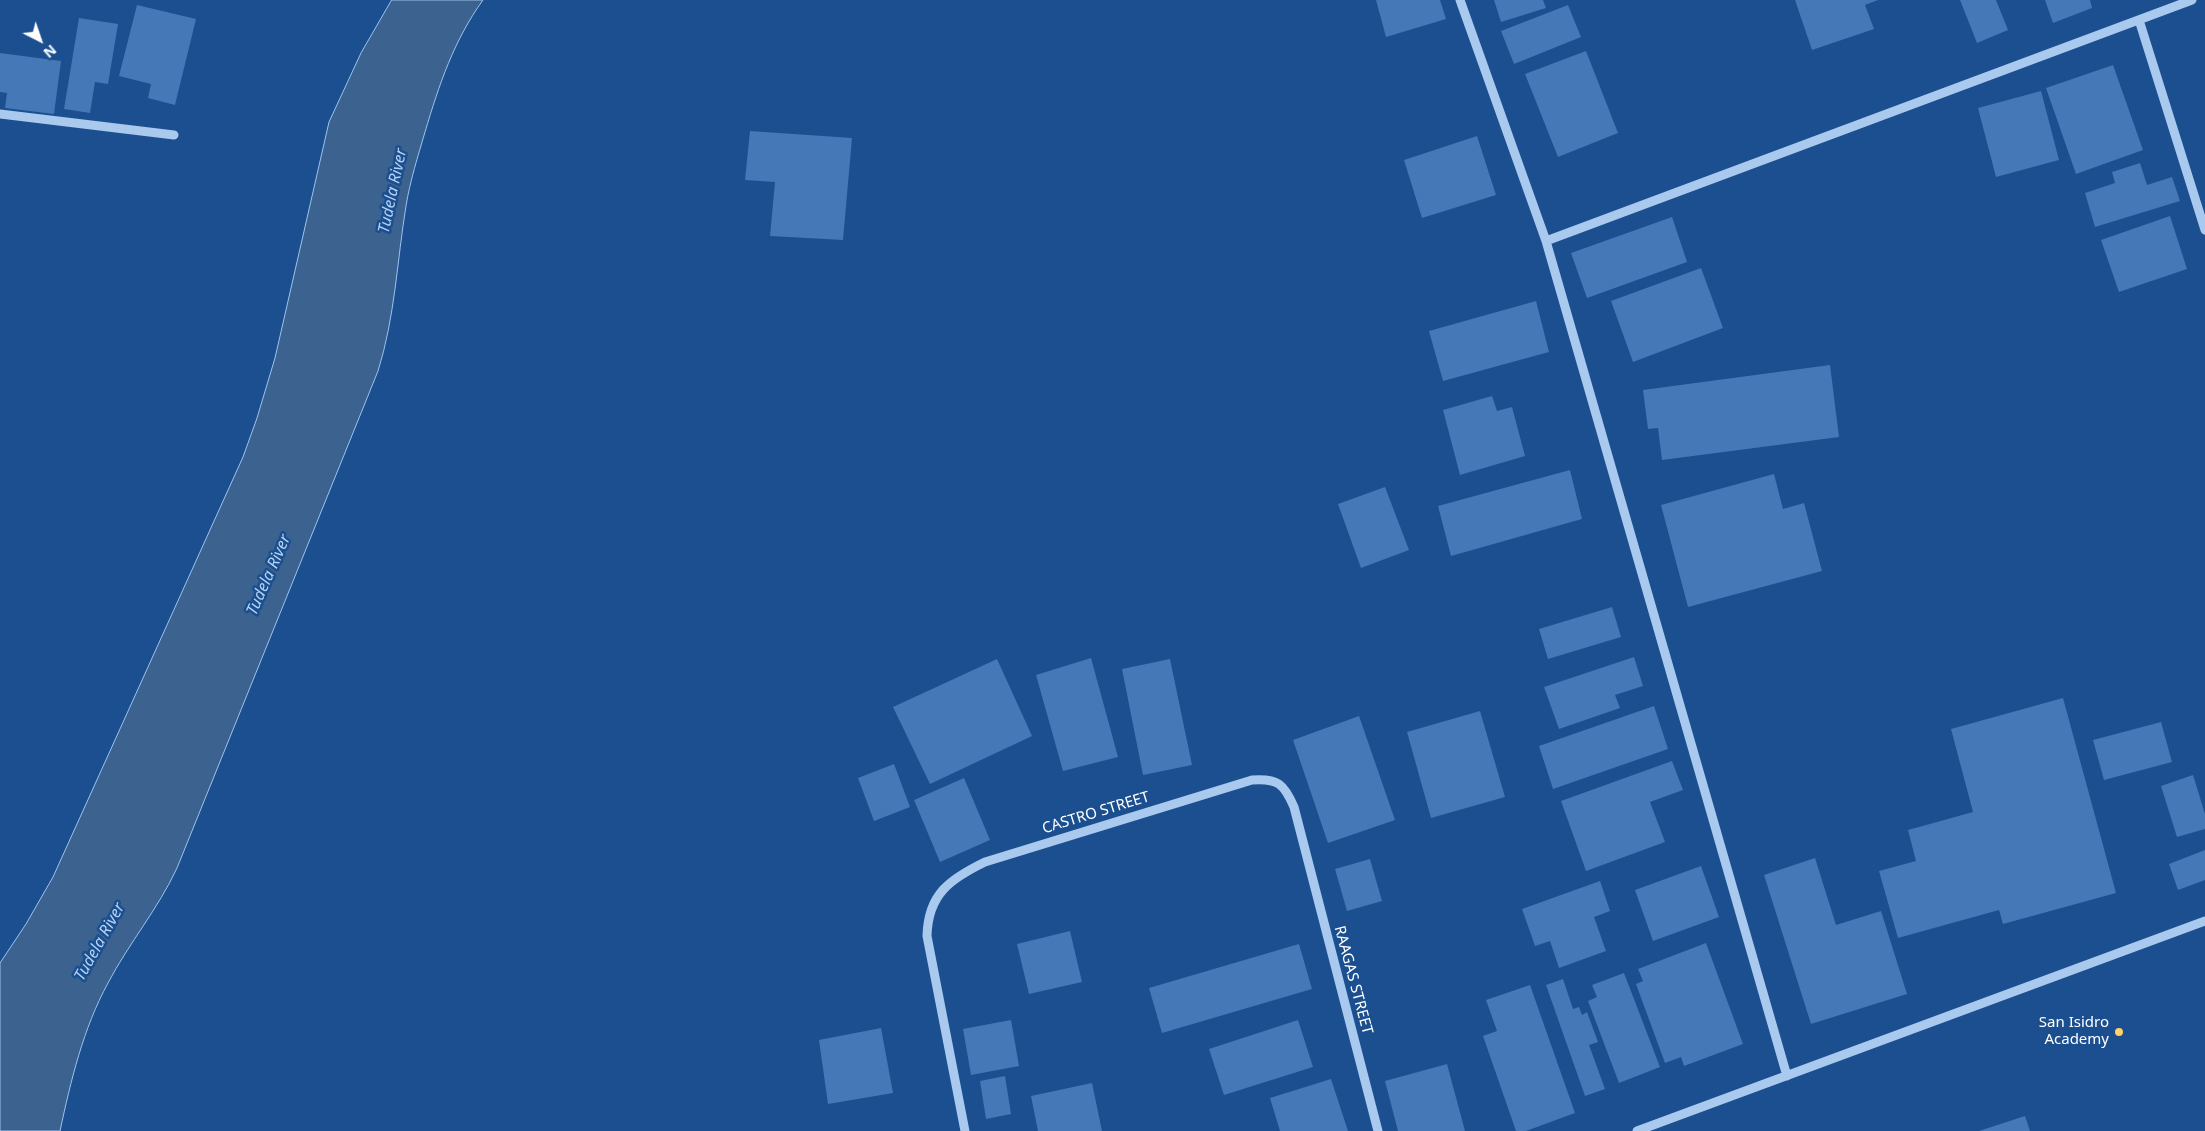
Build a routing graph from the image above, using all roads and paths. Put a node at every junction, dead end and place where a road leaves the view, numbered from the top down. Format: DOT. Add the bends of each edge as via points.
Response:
graph roads {
  1 [pos="1460,0"];
  2 [pos="2192,0"];
  3 [pos="2139,20"];
  4 [pos="0,114"];
  5 [pos="174,135"];
  6 [pos="2205,230"];
  7 [pos="1546,241"];
  8 [pos="1302,836"];
  9 [pos="2205,921"];
  10 [pos="1787,1076"];
  11 [pos="965,1131"];
  12 [pos="1378,1131"];
  13 [pos="1637,1131"];
  1 -- 7 [label="street"];
  2 -- 3 [label="street"];
  3 -- 6 [label="street"];
  3 -- 7 [label="street"];
  4 -- 5 [label="street"];
  7 -- 10 [label="street"];
  8 -- 11 [label="street, CASTRO STREET" via="1287,791 1278,782 1252,780 985,862 948,883 938,896 927,922 930,958"];
  8 -- 12 [label="street, RAAGAS STREET"];
  9 -- 10 [label="street"];
  10 -- 13 [label="street"];
}
